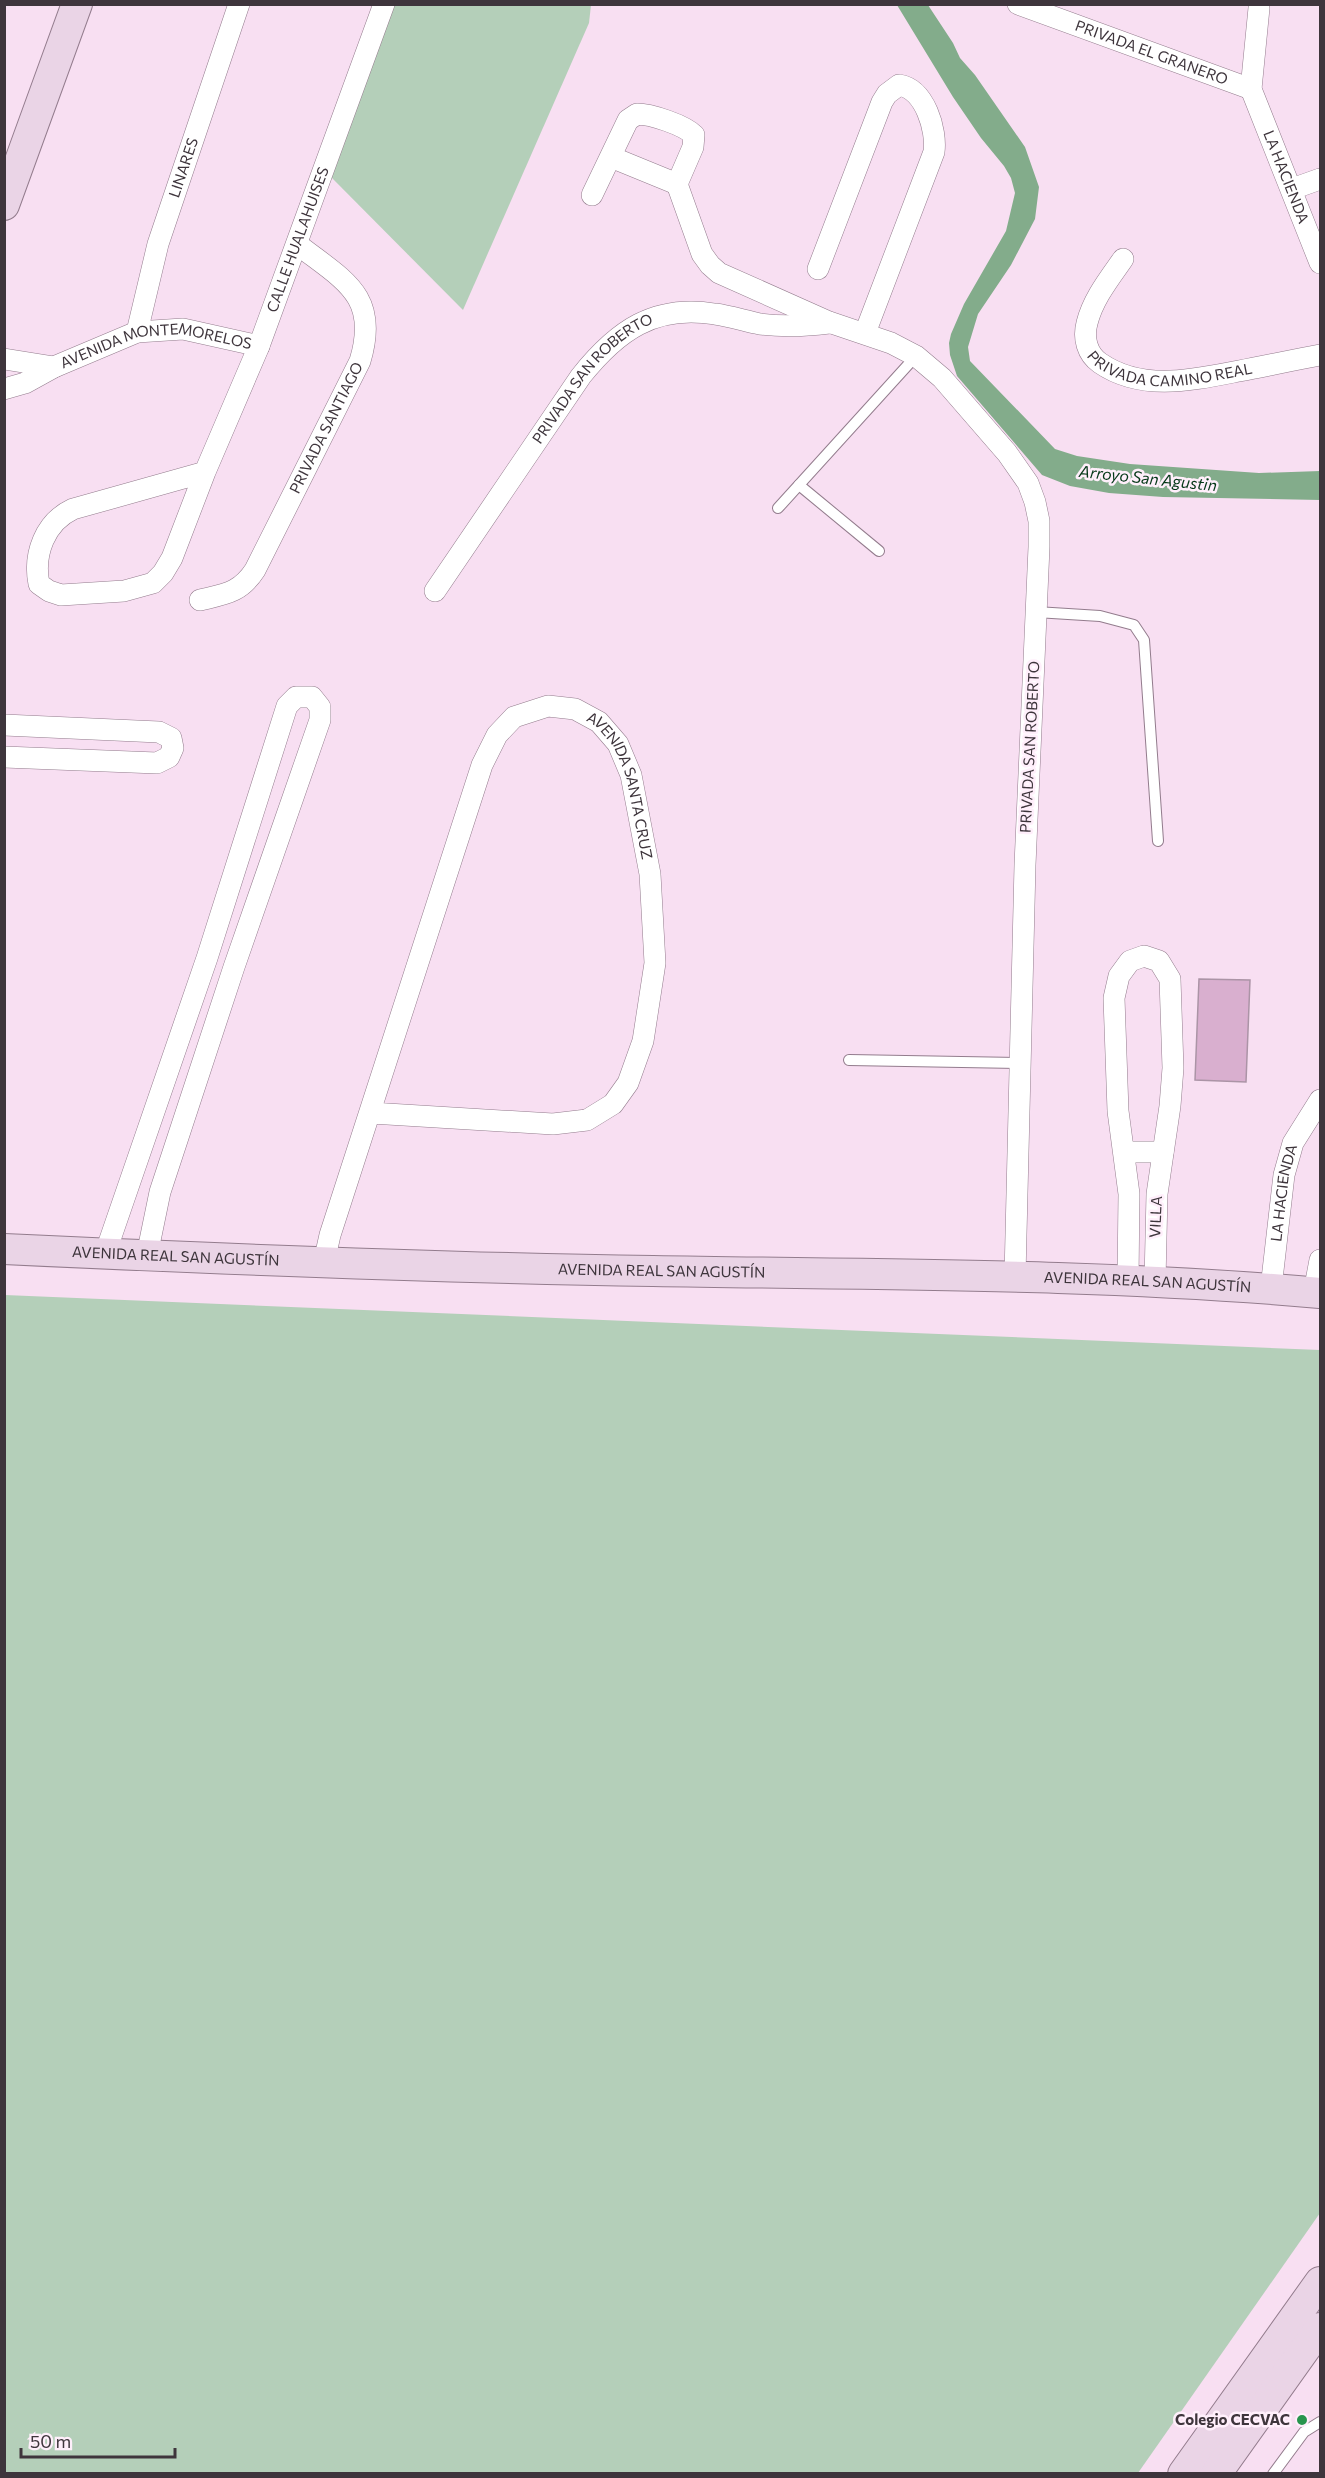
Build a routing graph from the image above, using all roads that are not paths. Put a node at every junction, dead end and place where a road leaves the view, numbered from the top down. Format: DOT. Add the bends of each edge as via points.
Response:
graph roads {
  1 [pos="77,4"];
  2 [pos="239,4"];
  3 [pos="384,4"];
  4 [pos="1018,4"];
  5 [pos="1259,8"];
  6 [pos="1251,89"];
  7 [pos="611,157"];
  8 [pos="12,163"];
  9 [pos="1320,179"];
  10 [pos="676,184"];
  11 [pos="1292,189"];
  12 [pos="592,195"];
  13 [pos="5,200"];
  14 [pos="297,244"];
  15 [pos="1123,259"];
  16 [pos="1320,263"];
  17 [pos="818,269"];
  18 [pos="829,322"];
  19 [pos="137,332"];
  20 [pos="865,333"];
  21 [pos="259,346"];
  22 [pos="1320,355"];
  23 [pos="916,356"];
  24 [pos="4,359"];
  25 [pos="54,367"];
  26 [pos="4,390"];
  27 [pos="205,472"];
  28 [pos="799,485"];
  29 [pos="778,508"];
  30 [pos="879,550"];
  31 [pos="435,591"];
  32 [pos="200,600"];
  33 [pos="1036,612"];
  34 [pos="9,726"];
  35 [pos="8,757"];
  36 [pos="1158,841"];
  37 [pos="207,958"];
  38 [pos="234,967"];
  39 [pos="849,1060"];
  40 [pos="1020,1063"];
  41 [pos="1320,1106"];
  42 [pos="371,1113"];
  43 [pos="1125,1152"];
  44 [pos="1163,1152"];
  45 [pos="1130,1230"];
  46 [pos="1155,1230"];
  47 [pos="4,1249"];
  48 [pos="105,1254"];
  49 [pos="147,1255"];
  50 [pos="1320,1260"];
  51 [pos="324,1262"];
  52 [pos="1015,1276"];
  53 [pos="1142,1281"];
  54 [pos="1271,1288"];
  55 [pos="1317,1292"];
  56 [pos="1320,2282"];
  57 [pos="1320,2328"];
  58 [pos="1320,2422"];
  59 [pos="1183,2474"];
  60 [pos="1216,2474"];
  61 [pos="1273,2474"];
  1 -- 8 [label="main road"];
  2 -- 19 [label="street, LINARES" via="158,244"];
  3 -- 14 [label="street, CALLE HUALAHUISES"];
  4 -- 6 [label="street, PRIVADA EL GRANERO"];
  5 -- 6 [label="street"];
  6 -- 11 [label="street, LA HACIENDA"];
  7 -- 10 [label="street"];
  7 -- 10 [label="street" via="633,115 643,114 685,129 694,135 694,142"];
  7 -- 12 [label="street"];
  8 -- 13 [label="main road"];
  9 -- 11 [label="street"];
  10 -- 18 [label="street, PRIVADA SAN ROBERTO" via="702,254 710,265 731,279"];
  11 -- 16 [label="street, LA HACIENDA"];
  14 -- 21 [label="street, CALLE HUALAHUISES"];
  14 -- 32 [label="street, PRIVADA SANTIAGO" via="352,289 366,315 365,344 255,570 236,590"];
  15 -- 22 [label="street, PRIVADA CAMINO REAL" via="1101,291 1086,326 1088,349 1109,369 1136,379 1171,382"];
  17 -- 20 [label="street" via="882,102 899,85 909,88 920,100 933,127 934,152"];
  18 -- 20 [label="street, PRIVADA SAN ROBERTO"];
  18 -- 31 [label="street, PRIVADA SAN ROBERTO" via="776,326 693,312 653,319 618,336 581,376"];
  19 -- 21 [label="street, AVENIDA MONTEMORELOS" via="183,329"];
  19 -- 25 [label="street, AVENIDA MONTEMORELOS"];
  20 -- 23 [label="street, PRIVADA SAN ROBERTO"];
  21 -- 27 [label="street, CALLE HUALAHUISES"];
  23 -- 28 [label="lane"];
  23 -- 33 [label="street, PRIVADA SAN ROBERTO" via="959,397 1028,483 1039,521"];
  24 -- 25 [label="street, AVENIDA MONTEMORELOS"];
  25 -- 26 [label="street, AVENIDA MONTEMORELOS"];
  27 -- 27 [label="street, CALLE HUALAHUISES" via="62,514 47,531 40,547 36,572 39,584 61,595 76,596 110,594 153,583 172,558"];
  28 -- 29 [label="lane"];
  28 -- 30 [label="lane"];
  33 -- 36 [label="lane" via="1100,616 1134,625 1144,640"];
  33 -- 40 [label="street, PRIVADA SAN ROBERTO"];
  34 -- 35 [label="street"];
  34 -- 35 [label="street" via="159,732 171,738 173,748 169,757 157,763"];
  37 -- 38 [label="street"];
  37 -- 38 [label="street" via="287,706 296,697 312,697 320,707 320,720"];
  37 -- 48 [label="street"];
  38 -- 49 [label="street" via="160,1192"];
  39 -- 40 [label="lane"];
  40 -- 52 [label="street, PRIVADA SAN ROBERTO"];
  41 -- 54 [label="street, LA HACIENDA" via="1293,1143 1284,1175"];
  42 -- 42 [label="street, AVENIDA SANTA CRUZ" via="482,765 497,735 514,717 548,706 575,709 599,722 618,744 631,775 650,874 655,963 643,1041 628,1083 613,1104 587,1120 553,1124"];
  42 -- 51 [label="street, AVENIDA SANTA CRUZ"];
  43 -- 44 [label="street"];
  43 -- 44 [label="street, VILLA" via="1118,1112 1114,998 1119,976 1130,961 1144,956 1159,961 1170,979 1173,1068"];
  43 -- 45 [label="street, VILLA"];
  44 -- 46 [label="street, VILLA"];
  45 -- 46 [label="street"];
  45 -- 53 [label="street, VILLA"];
  46 -- 53 [label="street, VILLA"];
  47 -- 48 [label="main road, AVENIDA REAL SAN AGUSTÍN"];
  48 -- 49 [label="main road, AVENIDA REAL SAN AGUSTÍN"];
  49 -- 51 [label="main road, AVENIDA REAL SAN AGUSTÍN"];
  50 -- 55 [label="street"];
  51 -- 52 [label="main road, AVENIDA REAL SAN AGUSTÍN"];
  52 -- 53 [label="main road, AVENIDA REAL SAN AGUSTÍN"];
  53 -- 54 [label="main road, AVENIDA REAL SAN AGUSTÍN"];
  54 -- 55 [label="main road, AVENIDA REAL SAN AGUSTÍN"];
  56 -- 59 [label="main road"];
  57 -- 60 [label="main road"];
  58 -- 61 [label="lane" via="1304,2432"];
}
